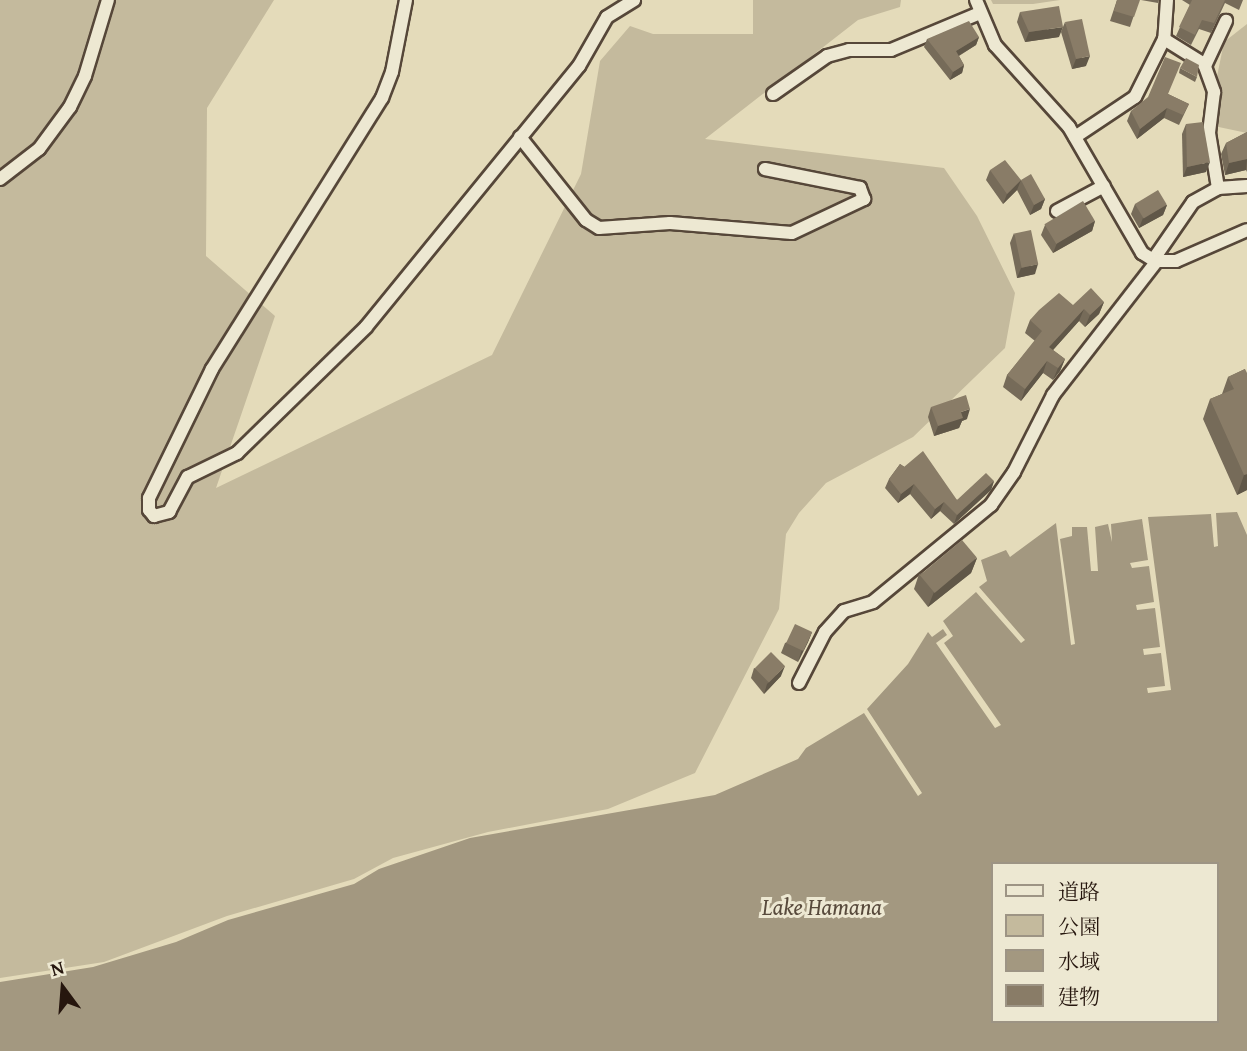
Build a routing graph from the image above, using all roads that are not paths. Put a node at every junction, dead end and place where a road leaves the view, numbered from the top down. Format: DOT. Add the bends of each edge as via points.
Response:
graph roads {
  1 [pos="107,0"];
  2 [pos="406,0"];
  3 [pos="634,0"];
  4 [pos="1167,0"];
  5 [pos="978,6"];
  6 [pos="1226,21"];
  7 [pos="1164,39"];
  8 [pos="1205,66"];
  9 [pos="773,94"];
  10 [pos="520,137"];
  11 [pos="1075,137"];
  12 [pos="765,169"];
  13 [pos="0,180"];
  14 [pos="1104,186"];
  15 [pos="1247,186"];
  16 [pos="1218,188"];
  17 [pos="1057,211"];
  18 [pos="1247,230"];
  19 [pos="1155,260"];
  20 [pos="799,683"];
  1 -- 13 [label="street" via="85,76 70,107 39,149"];
  2 -- 10 [label="street" via="392,72 382,98 212,369 149,498 151,513 166,515 188,477 230,459 366,327"];
  3 -- 10 [label="street" via="607,18 579,66"];
  4 -- 7 [label="street"];
  5 -- 9 [label="street" via="891,50 849,50 827,57"];
  5 -- 11 [label="street" via="1006,62"];
  6 -- 8 [label="street"];
  7 -- 8 [label="street"];
  7 -- 11 [label="street" via="1135,97"];
  8 -- 16 [label="street" via="1214,92 1209,133"];
  10 -- 12 [label="street" via="586,220 599,228 670,223 792,233 863,199 860,188"];
  11 -- 14 [label="street"];
  14 -- 17 [label="street"];
  14 -- 19 [label="street" via="1133,243"];
  15 -- 16 [label="street"];
  16 -- 19 [label="street" via="1193,202"];
  18 -- 19 [label="street" via="1176,261"];
  19 -- 20 [label="street" via="1053,395 1014,472 991,505 873,602 844,611 825,632"];
}
